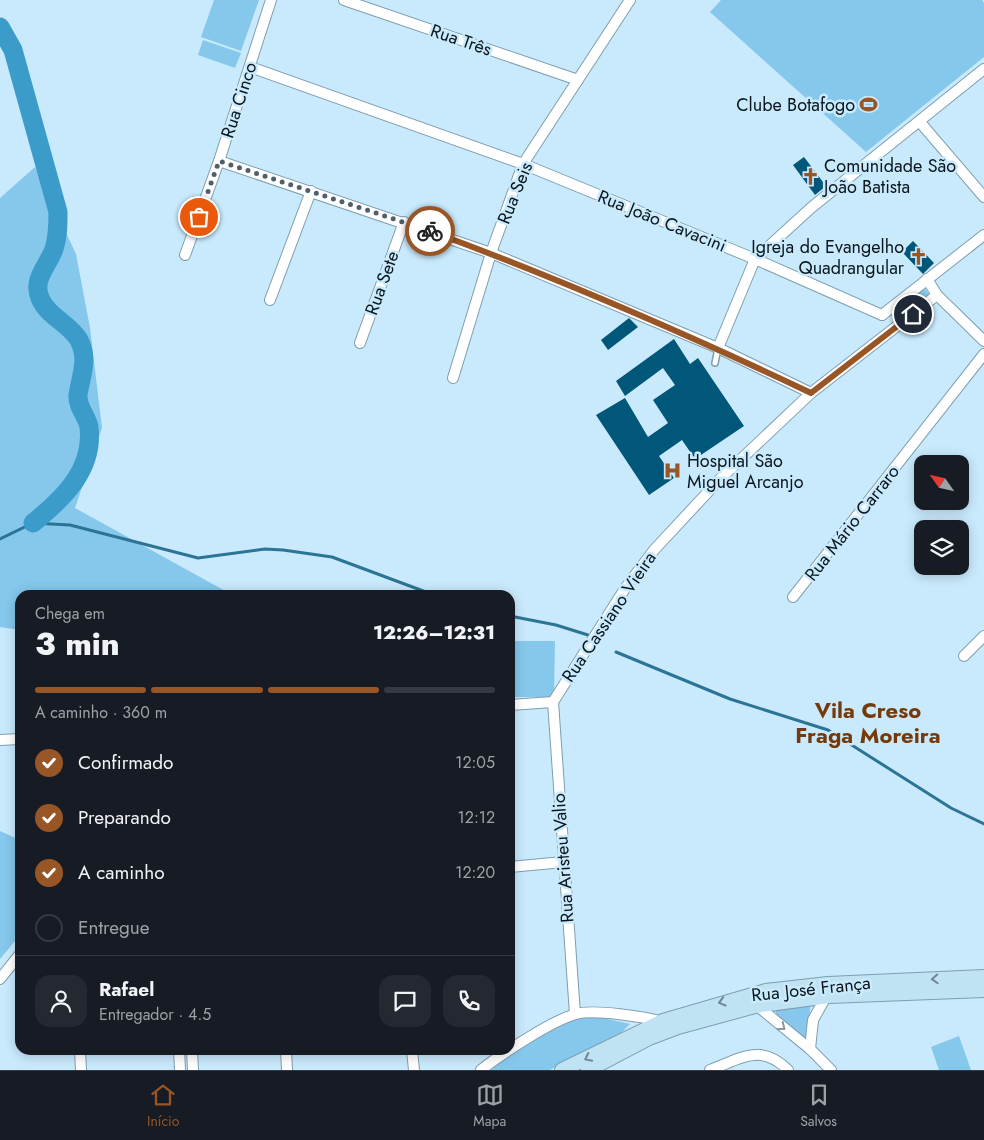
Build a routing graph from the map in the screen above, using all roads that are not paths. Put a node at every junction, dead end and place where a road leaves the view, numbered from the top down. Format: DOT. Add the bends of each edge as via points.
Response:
graph roads {
  1 [pos="271,0"];
  2 [pos="344,0"];
  3 [pos="630,0"];
  4 [pos="250,67"];
  5 [pos="984,69"];
  6 [pos="578,80"];
  7 [pos="919,122"];
  8 [pos="219,161"];
  9 [pos="523,164"];
  10 [pos="310,191"];
  11 [pos="984,197"];
  12 [pos="404,222"];
  13 [pos="984,235"];
  14 [pos="491,253"];
  15 [pos="185,254"];
  16 [pos="755,259"];
  17 [pos="927,279"];
  18 [pos="937,295"];
  19 [pos="270,300"];
  20 [pos="882,314"];
  21 [pos="889,332"];
  22 [pos="984,341"];
  23 [pos="360,343"];
  24 [pos="718,348"];
  25 [pos="984,354"];
  26 [pos="715,363"];
  27 [pos="453,378"];
  28 [pos="811,393"];
  29 [pos="794,597"];
  30 [pos="984,636"];
  31 [pos="964,656"];
  32 [pos="553,702"];
  33 [pos="515,705"];
  34 [pos="15,739"];
  35 [pos="0,740"];
  36 [pos="563,862"];
  37 [pos="515,867"];
  38 [pos="15,960"];
  39 [pos="984,977"];
  40 [pos="0,979"];
  41 [pos="828,990"];
  42 [pos="984,990"];
  43 [pos="754,1000"];
  44 [pos="575,1014"];
  45 [pos="665,1026"];
  46 [pos="515,1044"];
  47 [pos="810,1049"];
  48 [pos="80,1055"];
  49 [pos="179,1055"];
  50 [pos="192,1055"];
  51 [pos="286,1055"];
  52 [pos="412,1055"];
  53 [pos="493,1055"];
  54 [pos="81,1070"];
  55 [pos="180,1070"];
  56 [pos="193,1070"];
  57 [pos="287,1070"];
  58 [pos="414,1070"];
  59 [pos="481,1070"];
  60 [pos="563,1070"];
  61 [pos="588,1070"];
  62 [pos="710,1070"];
  63 [pos="788,1070"];
  64 [pos="831,1070"];
  1 -- 4 [label="street, Rua Cinco"];
  2 -- 6 [label="street, Rua Três"];
  3 -- 6 [label="street, Rua Seis"];
  4 -- 8 [label="street, Rua Cinco"];
  4 -- 9 [label="street, Rua João Cavacini"];
  5 -- 7 [label="street"];
  6 -- 9 [label="street, Rua Seis"];
  7 -- 11 [label="street"];
  7 -- 16 [label="street" via="812,207"];
  8 -- 10 [label="street"];
  8 -- 15 [label="street, Rua Cinco"];
  9 -- 14 [label="street, Rua Seis"];
  9 -- 16 [label="street, Rua João Cavacini"];
  10 -- 12 [label="street"];
  10 -- 19 [label="street"];
  12 -- 14 [label="street"];
  12 -- 23 [label="street, Rua Sete"];
  13 -- 17 [label="street"];
  14 -- 24 [label="street"];
  14 -- 27 [label="street, Rua Seis"];
  16 -- 20 [label="street, Rua João Cavacini"];
  16 -- 24 [label="street"];
  17 -- 18 [label="street"];
  17 -- 20 [label="street"];
  18 -- 21 [label="street, Rua Cassiano Vieira"];
  18 -- 22 [label="street"];
  20 -- 21 [label="street"];
  21 -- 28 [label="street, Rua Cassiano Vieira"];
  24 -- 26 [label="lane"];
  24 -- 28 [label="street"];
  25 -- 29 [label="street, Rua Mário Carraro"];
  28 -- 32 [label="street, Rua Cassiano Vieira" via="722,478 654,550"];
  30 -- 31 [label="street"];
  32 -- 33 [label="street"];
  32 -- 36 [label="street, Rua Aristeu Valio"];
  34 -- 35 [label="street"];
  36 -- 37 [label="street"];
  36 -- 44 [label="street, Rua Aristeu Valio"];
  38 -- 40 [label="street"];
  39 -- 41 [label="main road, Rua José França, one-way"];
  41 -- 42 [label="main road, Rua José França"];
  41 -- 43 [label="main road, Rua José França"];
  41 -- 47 [label="street" via="813,1020"];
  43 -- 45 [label="main road, Rua José França"];
  43 -- 47 [label="street, one-way"];
  44 -- 45 [label="street" via="598,1012"];
  44 -- 46 [label="street"];
  45 -- 60 [label="main road, Rua José França, one-way"];
  45 -- 61 [label="main road, Rua José França"];
  47 -- 64 [label="street"];
  48 -- 54 [label="street"];
  49 -- 55 [label="street"];
  50 -- 56 [label="street"];
  51 -- 57 [label="street"];
  52 -- 58 [label="street"];
  53 -- 59 [label="street"];
  62 -- 63 [label="street" via="751,1055 766,1054"];
}
